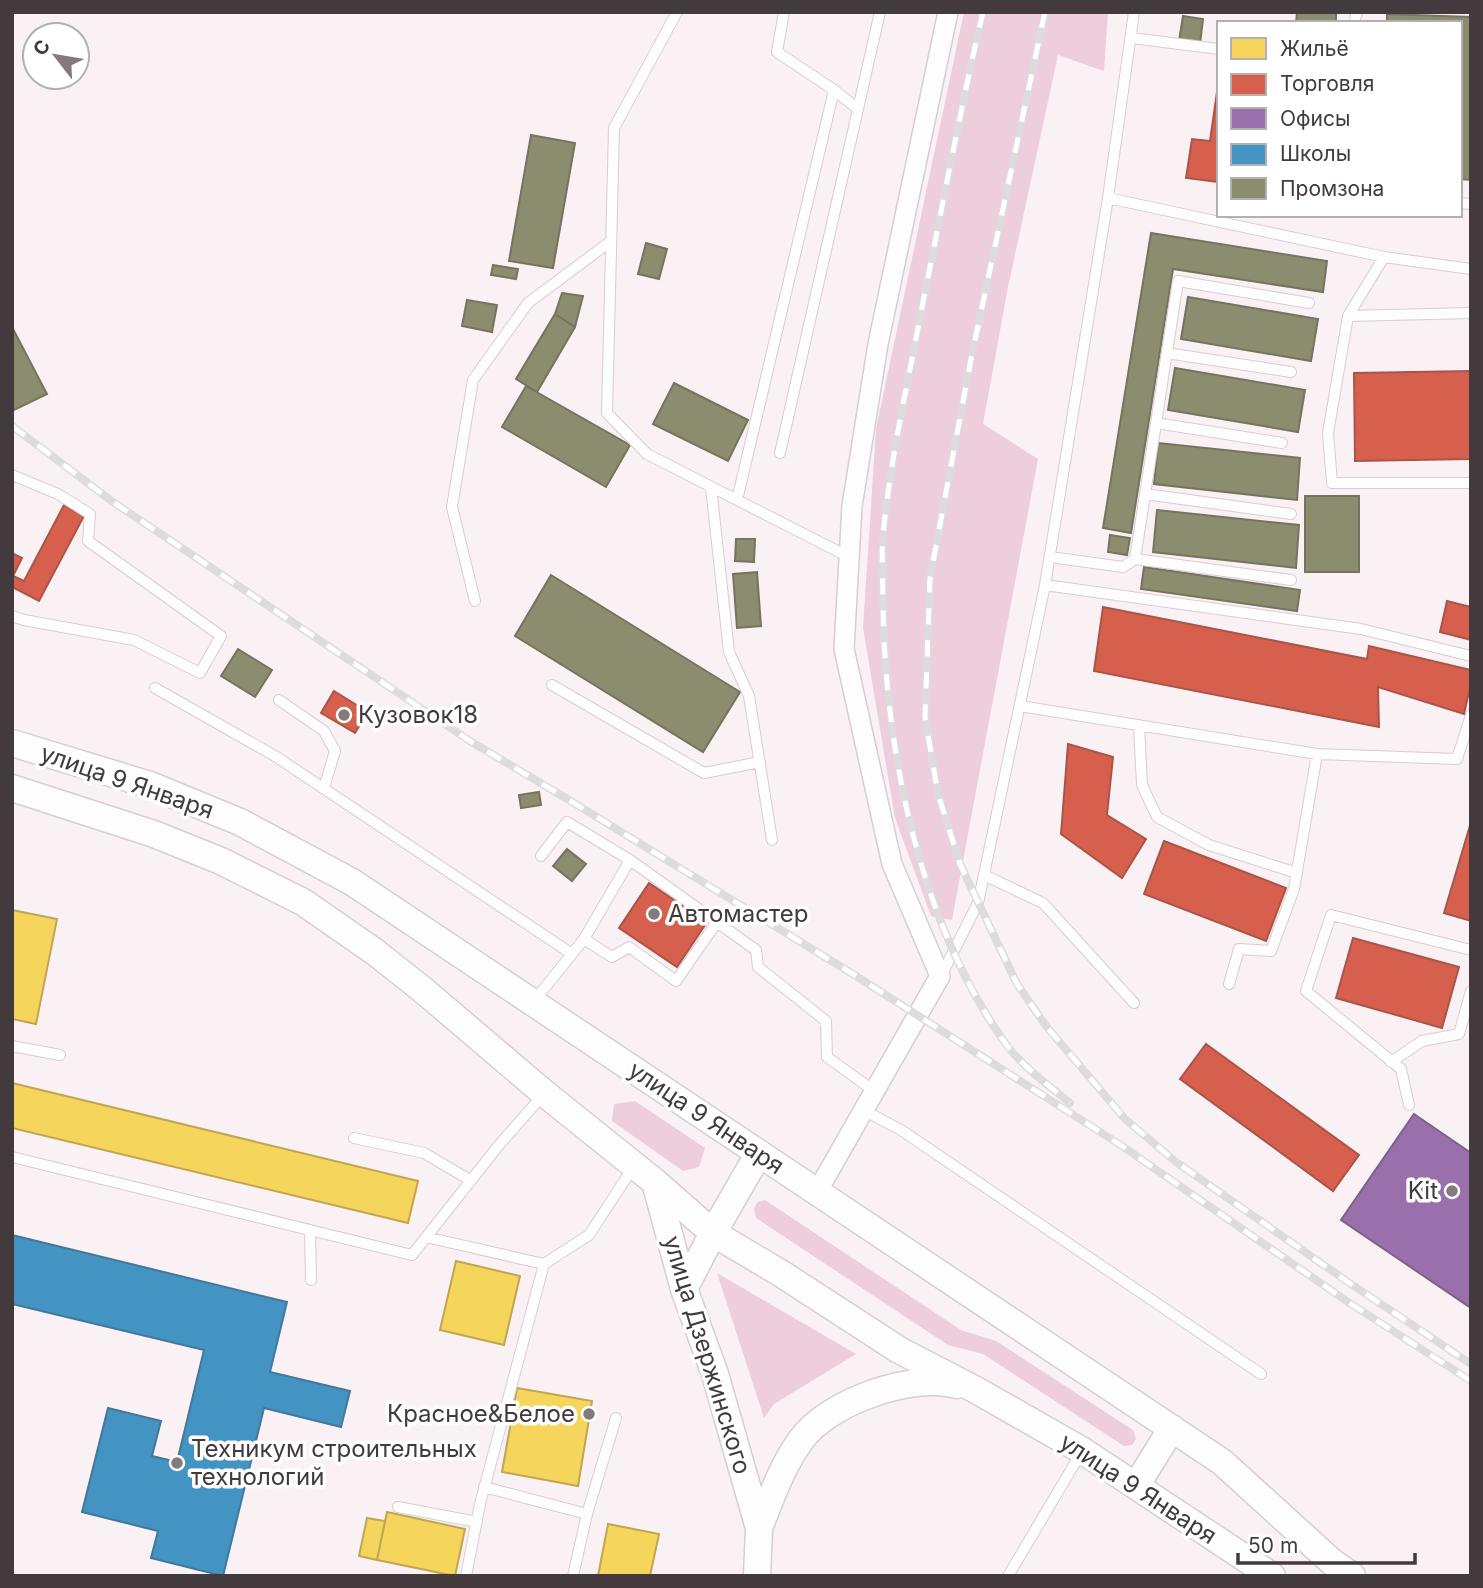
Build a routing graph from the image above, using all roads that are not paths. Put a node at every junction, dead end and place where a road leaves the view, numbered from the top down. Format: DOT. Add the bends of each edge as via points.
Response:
graph roads {
  1 [pos="677,12"];
  2 [pos="784,12"];
  3 [pos="880,12"];
  4 [pos="948,12"];
  5 [pos="1134,12"];
  6 [pos="1132,38"];
  7 [pos="1217,49"];
  8 [pos="834,90"];
  9 [pos="858,109"];
  10 [pos="1108,198"];
  11 [pos="611,241"];
  12 [pos="1384,257"];
  13 [pos="1471,269"];
  14 [pos="1308,303"];
  15 [pos="1471,313"];
  16 [pos="1348,316"];
  17 [pos="1167,353"];
  18 [pos="1291,372"];
  19 [pos="1156,423"];
  20 [pos="1282,443"];
  21 [pos="780,453"];
  22 [pos="12,475"];
  23 [pos="1471,483"];
  24 [pos="712,487"];
  25 [pos="1145,494"];
  26 [pos="737,500"];
  27 [pos="1291,514"];
  28 [pos="849,557"];
  29 [pos="1050,557"];
  30 [pos="1135,559"];
  31 [pos="1291,580"];
  32 [pos="1045,585"];
  33 [pos="475,601"];
  34 [pos="12,616"];
  35 [pos="1471,656"];
  36 [pos="552,685"];
  37 [pos="155,688"];
  38 [pos="279,700"];
  39 [pos="1020,706"];
  40 [pos="1471,715"];
  41 [pos="1139,725"];
  42 [pos="12,743"];
  43 [pos="1317,754"];
  44 [pos="760,762"];
  45 [pos="324,788"];
  46 [pos="13,790"];
  47 [pos="772,840"];
  48 [pos="541,856"];
  49 [pos="630,860"];
  50 [pos="1297,873"];
  51 [pos="984,875"];
  52 [pos="717,922"];
  53 [pos="584,939"];
  54 [pos="1471,950"];
  55 [pos="572,954"];
  56 [pos="940,976"];
  57 [pos="1229,984"];
  58 [pos="1471,991"];
  59 [pos="533,1003"];
  60 [pos="1134,1003"];
  61 [pos="12,1046"];
  62 [pos="60,1055"];
  63 [pos="1391,1062"];
  64 [pos="874,1091"];
  65 [pos="544,1093"];
  66 [pos="1409,1105"];
  67 [pos="863,1111"];
  68 [pos="354,1138"];
  69 [pos="759,1153"];
  70 [pos="12,1157"];
  71 [pos="634,1166"];
  72 [pos="470,1180"];
  73 [pos="655,1182"];
  74 [pos="817,1192"];
  75 [pos="310,1230"];
  76 [pos="713,1233"];
  77 [pos="426,1237"];
  78 [pos="544,1264"];
  79 [pos="311,1280"];
  80 [pos="684,1289"];
  81 [pos="1261,1374"];
  82 [pos="976,1390"];
  83 [pos="616,1418"];
  84 [pos="1172,1428"];
  85 [pos="1083,1451"];
  86 [pos="484,1486"];
  87 [pos="1136,1486"];
  88 [pos="398,1507"];
  89 [pos="587,1514"];
  90 [pos="477,1522"];
  91 [pos="759,1528"];
  92 [pos="467,1576"];
  93 [pos="573,1576"];
  94 [pos="757,1576"];
  95 [pos="1009,1576"];
  96 [pos="1272,1576"];
  97 [pos="1352,1576"];
  1 -- 11 [label="lane" via="614,128"];
  2 -- 8 [label="lane" via="777,52"];
  3 -- 9 [label="lane"];
  4 -- 28 [label="street" via="878,344 852,506"];
  5 -- 6 [label="lane"];
  6 -- 7 [label="lane"];
  6 -- 10 [label="lane"];
  8 -- 9 [label="lane"];
  8 -- 26 [label="lane"];
  9 -- 21 [label="lane"];
  10 -- 12 [label="lane"];
  10 -- 29 [label="lane"];
  11 -- 24 [label="lane" via="607,413 647,454"];
  11 -- 33 [label="lane" via="528,303 473,380 452,507"];
  12 -- 13 [label="lane"];
  12 -- 16 [label="lane"];
  14 -- 17 [label="lane" via="1178,281"];
  15 -- 16 [label="lane"];
  16 -- 23 [label="lane" via="1328,433 1332,483"];
  17 -- 18 [label="lane"];
  17 -- 19 [label="lane"];
  19 -- 20 [label="lane"];
  19 -- 25 [label="lane"];
  22 -- 34 [label="lane" via="58,494 90,514 88,541 221,636 200,673 134,639"];
  24 -- 26 [label="lane"];
  24 -- 44 [label="lane" via="729,652 749,696"];
  25 -- 27 [label="lane"];
  25 -- 30 [label="lane"];
  26 -- 28 [label="lane"];
  28 -- 56 [label="street" via="844,649 892,864"];
  29 -- 30 [label="lane" via="1123,567"];
  29 -- 32 [label="lane"];
  30 -- 31 [label="lane"];
  32 -- 35 [label="lane" via="1361,629"];
  32 -- 39 [label="lane"];
  36 -- 44 [label="lane" via="704,773"];
  37 -- 45 [label="lane"];
  38 -- 45 [label="lane" via="324,731 335,751"];
  39 -- 41 [label="lane"];
  39 -- 51 [label="lane"];
  40 -- 43 [label="lane" via="1457,759"];
  41 -- 43 [label="lane"];
  41 -- 50 [label="lane" via="1142,785 1157,817 1209,845"];
  42 -- 59 [label="main road, улица 9 Января" via="150,785 240,822 352,883"];
  43 -- 50 [label="lane"];
  44 -- 47 [label="lane"];
  45 -- 55 [label="lane"];
  46 -- 65 [label="main road, улица 9 Января" via="165,838 221,860 303,902 384,959"];
  48 -- 49 [label="lane" via="568,822"];
  49 -- 52 [label="lane"];
  49 -- 53 [label="lane"];
  50 -- 57 [label="lane" via="1271,951 1239,949"];
  51 -- 56 [label="lane" via="978,903"];
  51 -- 60 [label="lane" via="1043,903"];
  52 -- 53 [label="lane" via="676,981 629,947 612,957"];
  52 -- 64 [label="lane" via="756,950 758,967 826,1021 827,1057"];
  53 -- 55 [label="lane"];
  54 -- 63 [label="lane" via="1331,915 1306,990"];
  55 -- 59 [label="lane"];
  56 -- 64 [label="street"];
  58 -- 63 [label="lane" via="1459,1034 1422,1041"];
  59 -- 69 [label="main road, улица 9 Января"];
  61 -- 62 [label="lane"];
  63 -- 66 [label="lane" via="1401,1069"];
  64 -- 67 [label="street"];
  65 -- 71 [label="main road, улица 9 Января"];
  65 -- 72 [label="lane"];
  67 -- 74 [label="street"];
  67 -- 81 [label="lane" via="901,1130"];
  68 -- 72 [label="lane" via="424,1153"];
  69 -- 74 [label="main road, улица 9 Января"];
  69 -- 76 [label="main road"];
  70 -- 75 [label="lane"];
  71 -- 73 [label="main road, улица 9 Января"];
  71 -- 78 [label="lane" via="589,1235"];
  72 -- 77 [label="lane"];
  73 -- 76 [label="main road, улица 9 Января"];
  73 -- 80 [label="main road, улица Дзержинского"];
  74 -- 84 [label="main road, улица 9 Января"];
  75 -- 77 [label="lane" via="412,1255"];
  75 -- 79 [label="lane"];
  76 -- 80 [label="main road"];
  76 -- 82 [label="main road, улица 9 Января" via="899,1350"];
  77 -- 78 [label="lane"];
  78 -- 86 [label="lane"];
  80 -- 91 [label="main road, улица Дзержинского" via="715,1374"];
  82 -- 85 [label="main road, улица 9 Января"];
  82 -- 91 [label="main road, улица Дзержинского" via="944,1381 901,1385 861,1396 823,1419 802,1438 785,1465"];
  83 -- 89 [label="lane"];
  84 -- 87 [label="main road"];
  84 -- 97 [label="main road, улица 9 Января" via="1222,1462"];
  85 -- 87 [label="main road, улица 9 Января"];
  85 -- 95 [label="lane"];
  86 -- 89 [label="lane"];
  86 -- 90 [label="lane"];
  87 -- 96 [label="main road, улица 9 Января"];
  88 -- 90 [label="lane"];
  89 -- 93 [label="lane"];
  90 -- 92 [label="lane"];
  91 -- 94 [label="main road, улица Дзержинского"];
}
